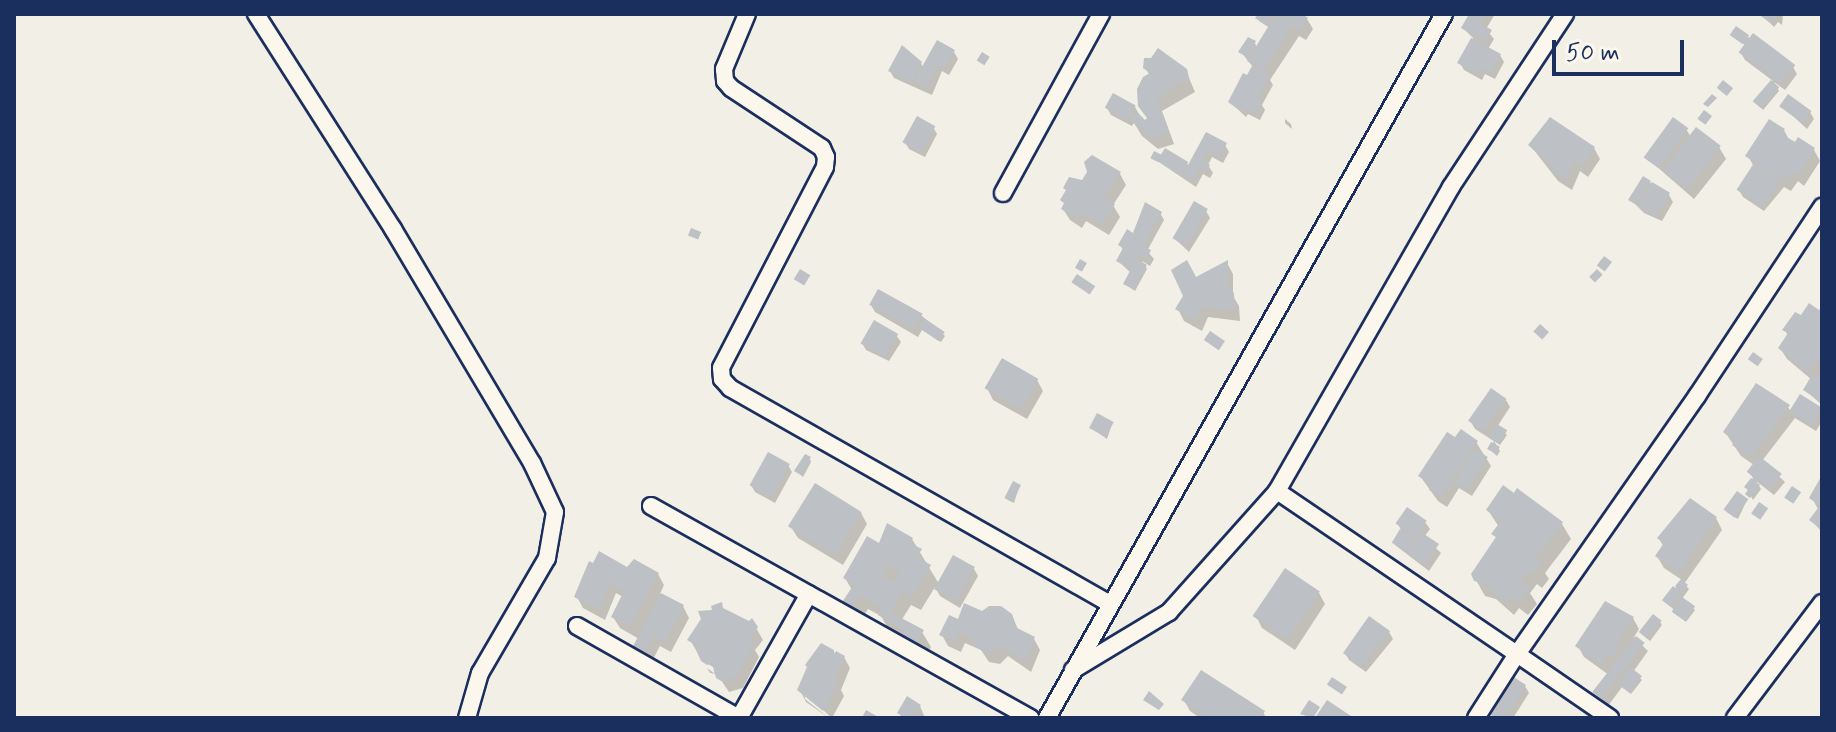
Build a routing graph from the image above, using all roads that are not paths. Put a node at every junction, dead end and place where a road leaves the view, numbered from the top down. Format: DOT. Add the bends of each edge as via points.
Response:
graph roads {
  1 [pos="256,14"];
  2 [pos="747,14"];
  3 [pos="1101,14"];
  4 [pos="1444,14"];
  5 [pos="1565,14"];
  6 [pos="1003,193"];
  7 [pos="1822,207"];
  8 [pos="1277,491"];
  9 [pos="651,506"];
  10 [pos="809,594"];
  11 [pos="1109,603"];
  12 [pos="1822,603"];
  13 [pos="577,626"];
  14 [pos="1517,654"];
  15 [pos="1073,670"];
  16 [pos="470,716"];
  17 [pos="739,718"];
  18 [pos="1031,718"];
  19 [pos="1047,718"];
  20 [pos="1476,718"];
  21 [pos="1610,718"];
  22 [pos="1735,718"];
  1 -- 16 [label="street" via="393,229 532,463 555,512 547,558 480,673"];
  2 -- 11 [label="street" via="724,69 725,81 822,148 826,157 721,368 722,379"];
  3 -- 6 [label="street"];
  4 -- 11 [label="street"];
  5 -- 8 [label="street" via="1451,187"];
  7 -- 14 [label="street"];
  8 -- 14 [label="street"];
  8 -- 15 [label="street" via="1169,612"];
  9 -- 10 [label="street"];
  10 -- 17 [label="street"];
  10 -- 18 [label="street"];
  11 -- 15 [label="street"];
  12 -- 22 [label="street"];
  13 -- 17 [label="street"];
  14 -- 20 [label="street"];
  14 -- 21 [label="street"];
  15 -- 19 [label="street"];
}
